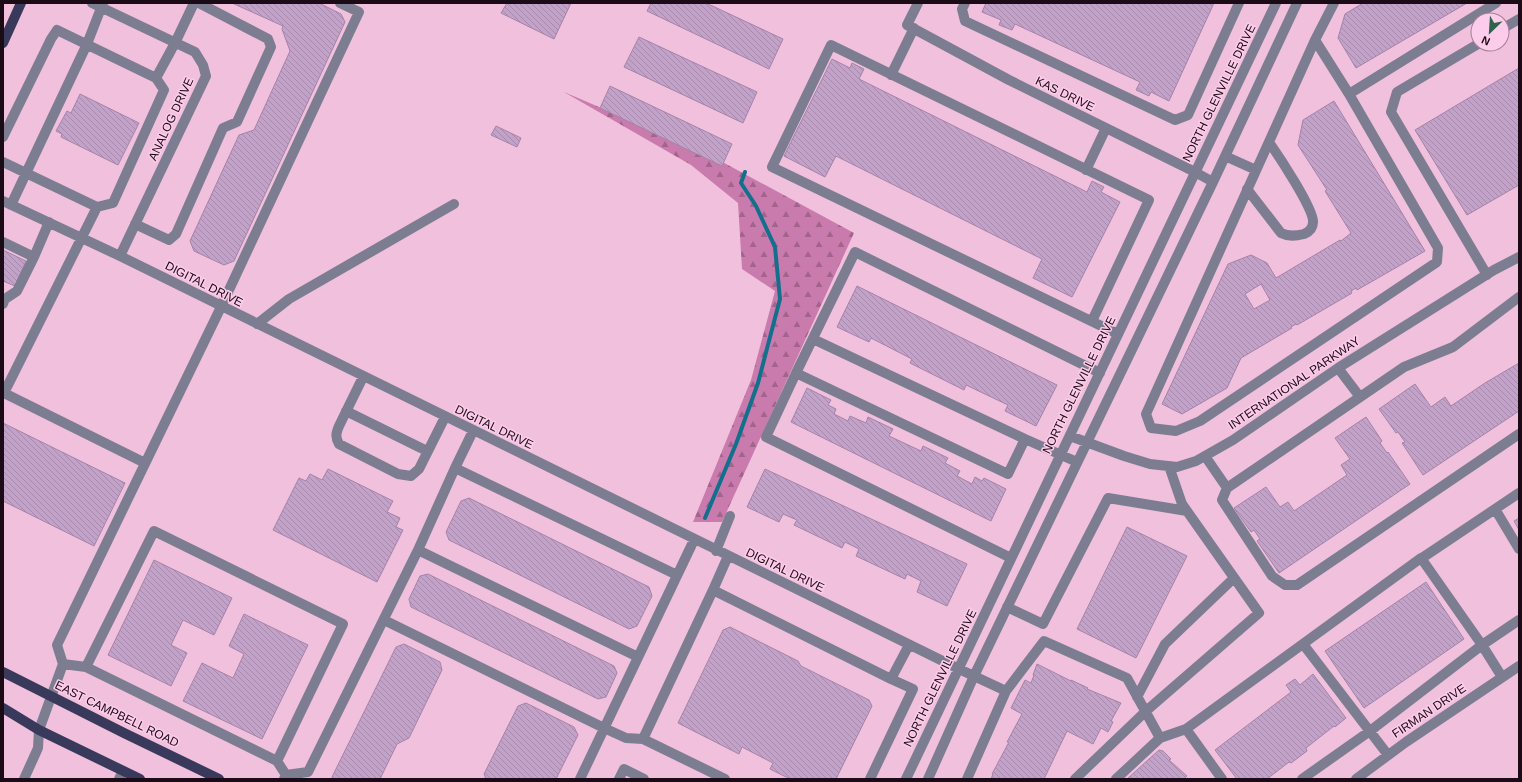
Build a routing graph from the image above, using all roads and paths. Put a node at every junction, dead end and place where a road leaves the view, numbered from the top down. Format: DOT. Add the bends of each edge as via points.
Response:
graph roads {
  1 [pos="21,3"];
  2 [pos="194,3"];
  3 [pos="199,3"];
  4 [pos="340,3"];
  5 [pos="918,3"];
  6 [pos="965,3"];
  7 [pos="1239,3"];
  8 [pos="1276,3"];
  9 [pos="1297,3"];
  10 [pos="1334,3"];
  11 [pos="1496,3"];
  12 [pos="99,4"];
  13 [pos="1519,19"];
  14 [pos="1510,24"];
  15 [pos="910,26"];
  16 [pos="1315,40"];
  17 [pos="3,43"];
  18 [pos="175,43"];
  19 [pos="87,44"];
  20 [pos="1470,49"];
  21 [pos="891,74"];
  22 [pos="156,78"];
  23 [pos="1349,94"];
  24 [pos="1106,128"];
  25 [pos="3,137"];
  26 [pos="1269,142"];
  27 [pos="1225,156"];
  28 [pos="3,162"];
  29 [pos="1086,170"];
  30 [pos="1256,170"];
  31 [pos="1195,172"];
  32 [pos="26,173"];
  33 [pos="1213,182"];
  34 [pos="1247,189"];
  35 [pos="7,203"];
  36 [pos="454,204"];
  37 [pos="97,207"];
  38 [pos="49,222"];
  39 [pos="135,224"];
  40 [pos="81,237"];
  41 [pos="3,242"];
  42 [pos="34,256"];
  43 [pos="120,256"];
  44 [pos="1519,257"];
  45 [pos="1487,274"];
  46 [pos="1519,297"];
  47 [pos="3,304"];
  48 [pos="221,307"];
  49 [pos="1092,321"];
  50 [pos="257,324"];
  51 [pos="1118,334"];
  52 [pos="813,339"];
  53 [pos="1338,368"];
  54 [pos="796,373"];
  55 [pos="1100,373"];
  56 [pos="363,377"];
  57 [pos="1360,397"];
  58 [pos="346,411"];
  59 [pos="445,417"];
  60 [pos="473,431"];
  61 [pos="1519,434"];
  62 [pos="1070,436"];
  63 [pos="1025,439"];
  64 [pos="1087,443"];
  65 [pos="427,451"];
  66 [pos="1061,455"];
  67 [pos="1205,456"];
  68 [pos="1077,462"];
  69 [pos="145,463"];
  70 [pos="1169,466"];
  71 [pos="455,468"];
  72 [pos="1227,488"];
  73 [pos="1519,493"];
  74 [pos="1495,509"];
  75 [pos="1187,511"];
  76 [pos="730,516"];
  77 [pos="694,540"];
  78 [pos="418,550"];
  79 [pos="1519,550"];
  80 [pos="716,551"];
  81 [pos="728,556"];
  82 [pos="1011,558"];
  83 [pos="1422,558"];
  84 [pos="677,575"];
  85 [pos="1234,578"];
  86 [pos="713,590"];
  87 [pos="1007,607"];
  88 [pos="384,620"];
  89 [pos="1519,620"];
  90 [pos="1043,624"];
  91 [pos="1044,641"];
  92 [pos="1303,644"];
  93 [pos="909,645"];
  94 [pos="1482,645"];
  95 [pos="638,657"];
  96 [pos="63,664"];
  97 [pos="1519,666"];
  98 [pos="86,667"];
  99 [pos="958,669"];
  100 [pos="3,672"];
  101 [pos="974,676"];
  102 [pos="1502,677"];
  103 [pos="892,679"];
  104 [pos="1006,690"];
  105 [pos="51,696"];
  106 [pos="1137,697"];
  107 [pos="3,708"];
  108 [pos="1146,711"];
  109 [pos="604,728"];
  110 [pos="1186,729"];
  111 [pos="39,730"];
  112 [pos="1370,731"];
  113 [pos="1160,738"];
  114 [pos="643,739"];
  115 [pos="1388,755"];
  116 [pos="277,761"];
  117 [pos="121,775"];
  118 [pos="285,777"];
  119 [pos="25,779"];
  120 [pos="140,779"];
  121 [pos="219,779"];
  122 [pos="580,779"];
  123 [pos="619,779"];
  124 [pos="644,779"];
  125 [pos="725,779"];
  126 [pos="870,779"];
  127 [pos="906,779"];
  128 [pos="928,779"];
  129 [pos="967,779"];
  130 [pos="1075,779"];
  131 [pos="1116,779"];
  132 [pos="1222,779"];
  133 [pos="1302,779"];
  134 [pos="1356,779"];
  1 -- 17 [label="main road"];
  2 -- 18 [label="street"];
  3 -- 39 [label="street" via="268,39 271,47 237,122 223,128 176,234 168,240"];
  4 -- 48 [label="street" via="359,12"];
  5 -- 15 [label="street"];
  6 -- 7 [label="street" via="962,9 965,21 1175,120 1188,115"];
  8 -- 31 [label="street, NORTH GLENVILLE DRIVE"];
  9 -- 27 [label="street"];
  10 -- 16 [label="street"];
  11 -- 23 [label="street"];
  12 -- 18 [label="street, ANALOG DRIVE"];
  12 -- 19 [label="street"];
  13 -- 14 [label="street"];
  15 -- 21 [label="street"];
  15 -- 24 [label="street, KAS DRIVE" via="1009,80"];
  16 -- 23 [label="street"];
  16 -- 26 [label="street"];
  18 -- 22 [label="street"];
  18 -- 39 [label="street, ANALOG DRIVE" via="195,52 206,76"];
  19 -- 22 [label="street"];
  19 -- 25 [label="street" via="57,30"];
  19 -- 32 [label="street"];
  20 -- 45 [label="street" via="1397,92 1391,112"];
  21 -- 29 [label="street"];
  21 -- 49 [label="street" via="831,46 772,167"];
  22 -- 37 [label="street" via="164,90 113,203"];
  23 -- 34 [label="street" via="1438,248 1436,262 1200,421 1176,431 1151,428 1146,414"];
  24 -- 29 [label="street"];
  24 -- 31 [label="street, KAS DRIVE"];
  26 -- 30 [label="street"];
  26 -- 34 [label="street" via="1310,211 1312,228 1307,233 1297,236 1281,233"];
  27 -- 30 [label="street"];
  27 -- 33 [label="street"];
  28 -- 32 [label="street"];
  29 -- 49 [label="street" via="1149,200"];
  30 -- 34 [label="street"];
  31 -- 33 [label="street, KAS DRIVE"];
  31 -- 51 [label="street, NORTH GLENVILLE DRIVE"];
  32 -- 35 [label="street"];
  32 -- 37 [label="street"];
  33 -- 64 [label="street"];
  35 -- 38 [label="street, DIGITAL DRIVE"];
  36 -- 50 [label="street" via="290,299"];
  37 -- 40 [label="street"];
  38 -- 40 [label="street, DIGITAL DRIVE"];
  38 -- 42 [label="street"];
  39 -- 43 [label="street, ANALOG DRIVE"];
  40 -- 43 [label="street, DIGITAL DRIVE"];
  40 -- 69 [label="street" via="4,393"];
  41 -- 42 [label="street"];
  42 -- 47 [label="street" via="18,291"];
  43 -- 48 [label="street, DIGITAL DRIVE"];
  44 -- 45 [label="street, INTERNATIONAL PARKWAY"];
  45 -- 53 [label="street, INTERNATIONAL PARKWAY"];
  46 -- 57 [label="street" via="1453,347 1404,367"];
  48 -- 50 [label="street, DIGITAL DRIVE"];
  48 -- 69 [label="street"];
  49 -- 51 [label="street"];
  50 -- 56 [label="street, DIGITAL DRIVE"];
  51 -- 55 [label="street, NORTH GLENVILLE DRIVE"];
  52 -- 54 [label="street"];
  52 -- 55 [label="street" via="855,252"];
  52 -- 63 [label="street"];
  53 -- 57 [label="street"];
  53 -- 67 [label="street, INTERNATIONAL PARKWAY" via="1233,440"];
  54 -- 63 [label="street" via="1008,474"];
  54 -- 82 [label="street" via="766,437"];
  55 -- 62 [label="street, NORTH GLENVILLE DRIVE"];
  56 -- 58 [label="street"];
  56 -- 59 [label="street, DIGITAL DRIVE"];
  57 -- 72 [label="street"];
  58 -- 65 [label="street"];
  58 -- 65 [label="street" via="336,434 339,444 398,474 415,474"];
  59 -- 60 [label="street, DIGITAL DRIVE"];
  59 -- 65 [label="street"];
  60 -- 71 [label="street"];
  60 -- 77 [label="street, DIGITAL DRIVE"];
  61 -- 72 [label="street" via="1297,585 1285,585 1272,576 1222,500"];
  62 -- 64 [label="street, INTERNATIONAL PARKWAY"];
  62 -- 66 [label="street, NORTH GLENVILLE DRIVE"];
  63 -- 66 [label="street"];
  64 -- 68 [label="street"];
  64 -- 70 [label="street, INTERNATIONAL PARKWAY" via="1150,464"];
  66 -- 68 [label="street"];
  66 -- 82 [label="street, NORTH GLENVILLE DRIVE"];
  67 -- 70 [label="street, INTERNATIONAL PARKWAY" via="1177,467"];
  67 -- 72 [label="street"];
  68 -- 87 [label="street"];
  69 -- 96 [label="street" via="57,645"];
  70 -- 75 [label="street" via="1182,504"];
  71 -- 78 [label="street"];
  71 -- 84 [label="street"];
  73 -- 74 [label="street"];
  74 -- 79 [label="street"];
  74 -- 83 [label="street"];
  75 -- 85 [label="street"];
  75 -- 90 [label="street" via="1108,498"];
  76 -- 80 [label="street"];
  77 -- 80 [label="street, DIGITAL DRIVE"];
  77 -- 84 [label="street"];
  78 -- 88 [label="street"];
  78 -- 95 [label="street"];
  80 -- 81 [label="street, DIGITAL DRIVE"];
  81 -- 86 [label="street"];
  81 -- 93 [label="street, DIGITAL DRIVE"];
  82 -- 99 [label="street, NORTH GLENVILLE DRIVE"];
  83 -- 92 [label="street"];
  83 -- 94 [label="street"];
  84 -- 95 [label="street"];
  85 -- 106 [label="street" via="1164,644"];
  85 -- 108 [label="street" via="1259,613"];
  86 -- 103 [label="street"];
  86 -- 114 [label="street"];
  87 -- 90 [label="street"];
  87 -- 101 [label="street"];
  88 -- 109 [label="street"];
  88 -- 118 [label="street" via="308,772"];
  89 -- 94 [label="street"];
  90 -- 91 [label="street"];
  91 -- 104 [label="street"];
  91 -- 106 [label="street" via="1127,678"];
  92 -- 110 [label="street"];
  92 -- 112 [label="street"];
  93 -- 99 [label="street, DIGITAL DRIVE"];
  93 -- 103 [label="street"];
  94 -- 102 [label="street"];
  94 -- 112 [label="street"];
  95 -- 109 [label="street"];
  96 -- 98 [label="street"];
  96 -- 105 [label="street"];
  97 -- 102 [label="street, FIRMAN DRIVE"];
  98 -- 116 [label="street"];
  98 -- 116 [label="street" via="154,531 343,624"];
  99 -- 101 [label="street, DIGITAL DRIVE"];
  99 -- 127 [label="street, NORTH GLENVILLE DRIVE"];
  100 -- 105 [label="main road, EAST CAMPBELL ROAD"];
  101 -- 104 [label="street, DIGITAL DRIVE"];
  101 -- 128 [label="street"];
  102 -- 115 [label="street, FIRMAN DRIVE"];
  103 -- 126 [label="street" via="913,689"];
  104 -- 129 [label="street"];
  105 -- 111 [label="street"];
  105 -- 121 [label="main road, EAST CAMPBELL ROAD"];
  106 -- 108 [label="street"];
  107 -- 111 [label="main road"];
  108 -- 113 [label="street"];
  108 -- 130 [label="street"];
  109 -- 114 [label="street" via="626,738"];
  109 -- 122 [label="street"];
  110 -- 113 [label="street"];
  110 -- 132 [label="street"];
  111 -- 117 [label="main road"];
  111 -- 119 [label="street" via="38,748"];
  112 -- 115 [label="street"];
  112 -- 133 [label="street"];
  113 -- 131 [label="street"];
  114 -- 125 [label="street"];
  115 -- 134 [label="street, FIRMAN DRIVE"];
  116 -- 118 [label="street"];
  117 -- 120 [label="main road"];
  123 -- 124 [label="street" via="624,769"];
}
